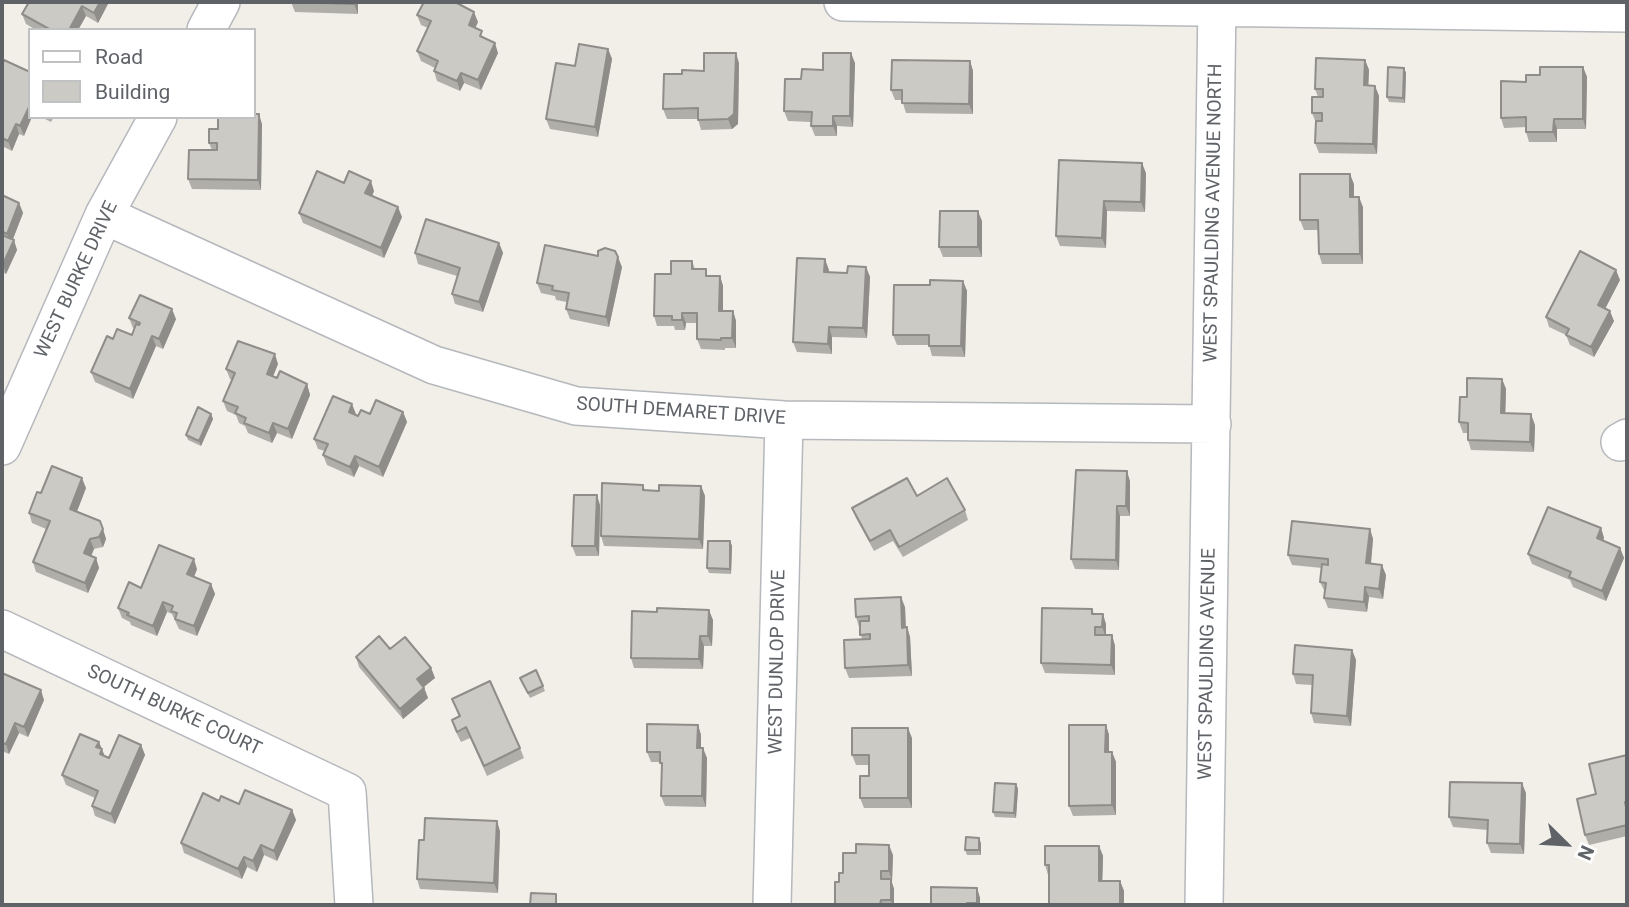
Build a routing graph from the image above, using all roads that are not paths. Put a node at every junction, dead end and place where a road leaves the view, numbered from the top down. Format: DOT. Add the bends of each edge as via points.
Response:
graph roads {
  1 [pos="221,2"];
  2 [pos="843,2"];
  3 [pos="1217,5"];
  4 [pos="1627,13"];
  5 [pos="207,28"];
  6 [pos="157,119"];
  7 [pos="104,215"];
  8 [pos="784,420"];
  9 [pos="1212,424"];
  10 [pos="2,446"];
  11 [pos="2,629"];
  12 [pos="354,905"];
  13 [pos="772,905"];
  14 [pos="1203,905"];
  1 -- 5 [label="street"];
  2 -- 3 [label="street"];
  3 -- 4 [label="street"];
  3 -- 9 [label="street, WEST SPAULDING AVENUE NORTH"];
  6 -- 7 [label="street, WEST BURKE DRIVE"];
  7 -- 8 [label="street, SOUTH DEMARET DRIVE" via="447,369 576,406"];
  7 -- 10 [label="street, WEST BURKE DRIVE"];
  8 -- 9 [label="street, SOUTH DEMARET DRIVE"];
  8 -- 13 [label="street, WEST DUNLOP DRIVE"];
  9 -- 14 [label="street, WEST SPAULDING AVENUE"];
  11 -- 12 [label="street, SOUTH BURKE COURT" via="347,792"];
}
